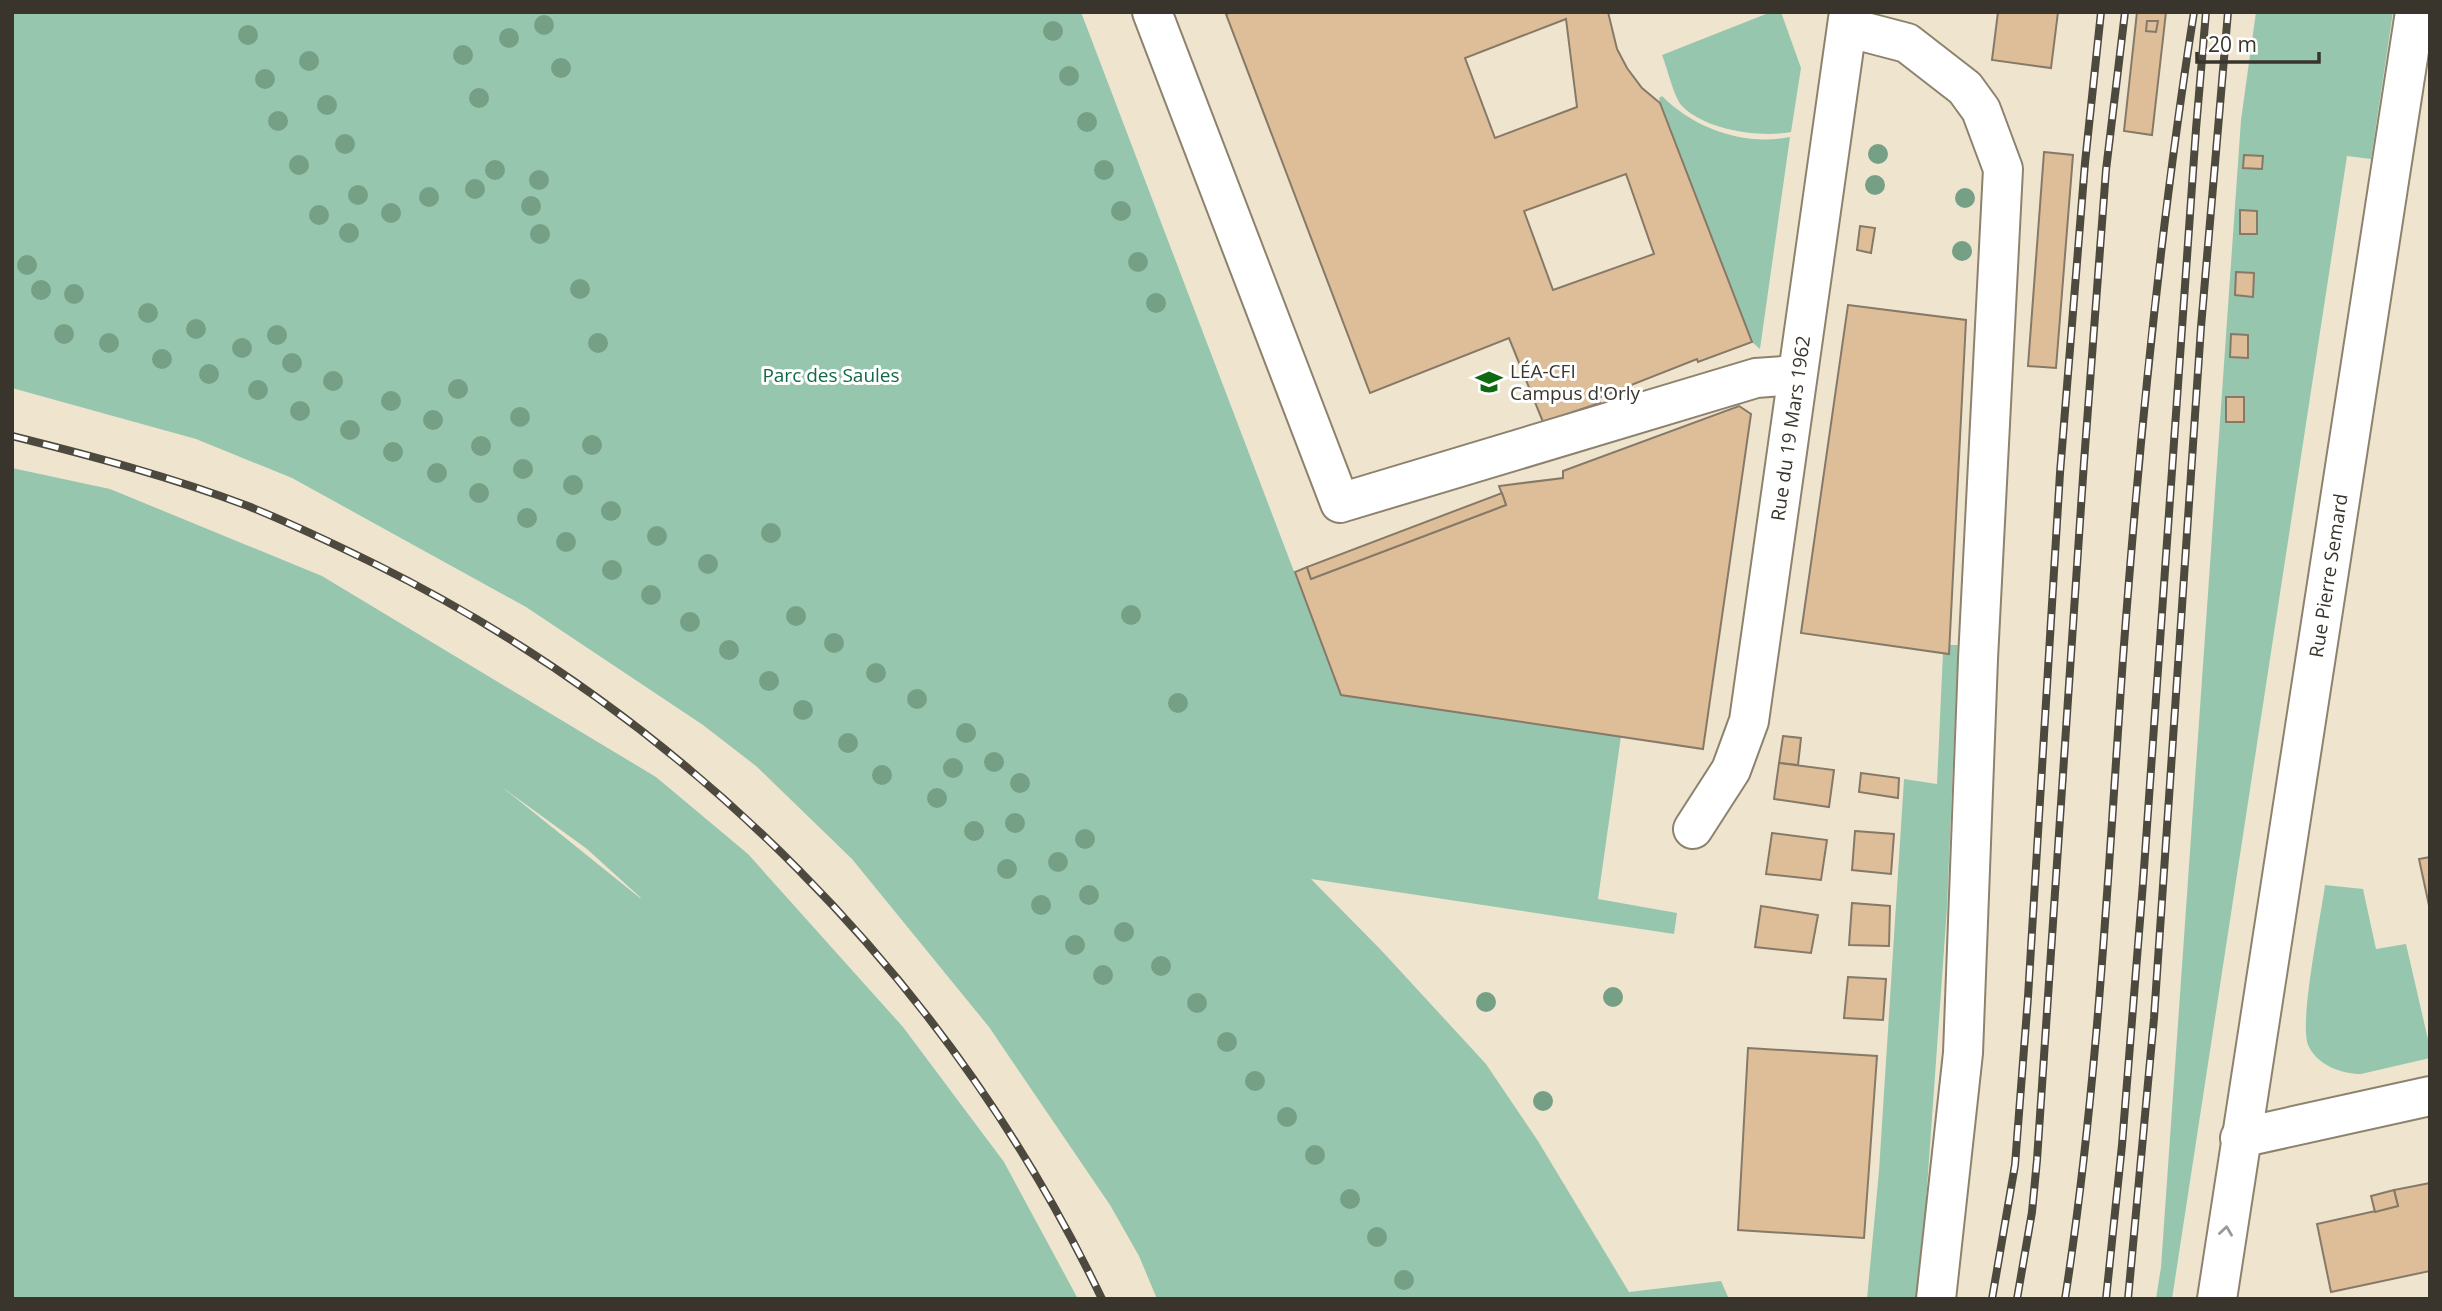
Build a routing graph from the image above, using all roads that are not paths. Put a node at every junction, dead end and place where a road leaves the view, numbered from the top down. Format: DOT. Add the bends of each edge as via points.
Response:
graph roads {
  1 [pos="1152,12"];
  2 [pos="2415,12"];
  3 [pos="1848,21"];
  4 [pos="1797,375"];
  5 [pos="1693,829"];
  6 [pos="2430,1096"];
  7 [pos="2240,1138"];
  8 [pos="1936,1299"];
  9 [pos="2217,1299"];
  1 -- 4 [label="street" via="1340,503 1756,379"];
  2 -- 7 [label="street, Rue Pierre Semard"];
  3 -- 4 [label="street, Rue du 19 Mars 1962"];
  3 -- 8 [label="street" via="1865,32 1907,43 1965,88 1981,110 2003,169 1963,1052"];
  4 -- 5 [label="street, Rue du 19 Mars 1962" via="1749,721 1731,771"];
  6 -- 7 [label="street"];
  9 -- 7 [label="street, Rue Pierre Semard, one-way"];
}
